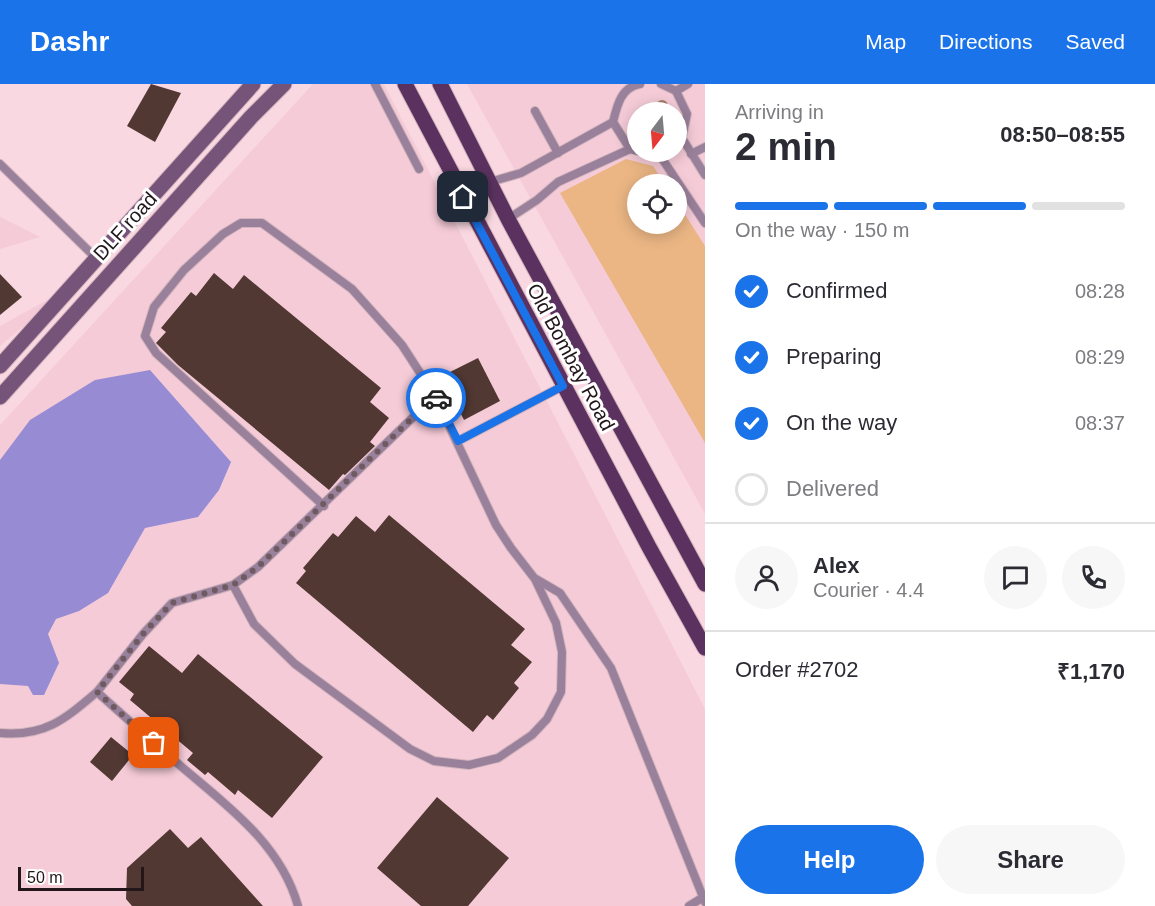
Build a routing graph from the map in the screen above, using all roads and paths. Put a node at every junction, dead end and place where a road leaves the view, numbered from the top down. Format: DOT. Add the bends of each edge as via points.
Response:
graph roads {
  1 [pos="253,84"];
  2 [pos="284,84"];
  3 [pos="375,84"];
  4 [pos="405,84"];
  5 [pos="440,84"];
  6 [pos="640,84"];
  7 [pos="661,84"];
  8 [pos="688,84"];
  9 [pos="676,91"];
  10 [pos="681,102"];
  11 [pos="535,111"];
  12 [pos="614,122"];
  13 [pos="627,140"];
  14 [pos="705,147"];
  15 [pos="687,149"];
  16 [pos="558,153"];
  17 [pos="627,153"];
  18 [pos="692,154"];
  19 [pos="667,162"];
  20 [pos="0,164"];
  21 [pos="419,169"];
  22 [pos="705,175"];
  23 [pos="490,182"];
  24 [pos="508,219"];
  25 [pos="705,223"];
  26 [pos="96,258"];
  27 [pos="0,366"];
  28 [pos="563,386"];
  29 [pos="435,396"];
  30 [pos="0,397"];
  31 [pos="458,441"];
  32 [pos="324,506"];
  33 [pos="535,579"];
  34 [pos="705,584"];
  35 [pos="233,585"];
  36 [pos="705,648"];
  37 [pos="97,692"];
  38 [pos="0,733"];
  39 [pos="704,900"];
  40 [pos="298,906"];
  41 [pos="689,906"];
  1 -- 26 [label="main road"];
  2 -- 30 [label="main road, DLF road" via="250,117"];
  3 -- 21 [label="lane"];
  4 -- 28 [label="main road, Old Bombay Road"];
  5 -- 23 [label="main road, Old Bombay Road"];
  6 -- 12 [label="lane" via="618,100"];
  7 -- 9 [label="lane"];
  8 -- 9 [label="lane"];
  9 -- 10 [label="lane"];
  11 -- 16 [label="lane"];
  12 -- 13 [label="lane"];
  12 -- 16 [label="lane"];
  14 -- 18 [label="lane"];
  15 -- 18 [label="lane"];
  16 -- 23 [label="lane" via="521,173"];
  17 -- 24 [label="lane" via="558,182"];
  18 -- 22 [label="lane"];
  19 -- 25 [label="lane"];
  20 -- 26 [label="lane"];
  23 -- 24 [label="main road, Old Bombay Road"];
  24 -- 34 [label="main road, Old Bombay Road"];
  26 -- 27 [label="main road"];
  28 -- 31 [label="lane"];
  28 -- 36 [label="main road, Old Bombay Road"];
  29 -- 31 [label="lane"];
  29 -- 32 [label="lane"];
  29 -- 32 [label="lane" via="402,345 352,289 262,223 241,223 184,270 154,307 145,336 156,353"];
  31 -- 33 [label="lane" via="496,525"];
  32 -- 35 [label="lane" via="274,554"];
  33 -- 35 [label="lane" via="556,623 562,652 561,692 547,719 532,735 498,758 469,765 434,761 321,685 255,624"];
  33 -- 39 [label="lane" via="560,593 611,668"];
  35 -- 37 [label="lane" via="172,603"];
  37 -- 38 [label="lane" via="49,729"];
  37 -- 40 [label="lane" via="248,824 271,850"];
  39 -- 41 [label="lane"];
}
